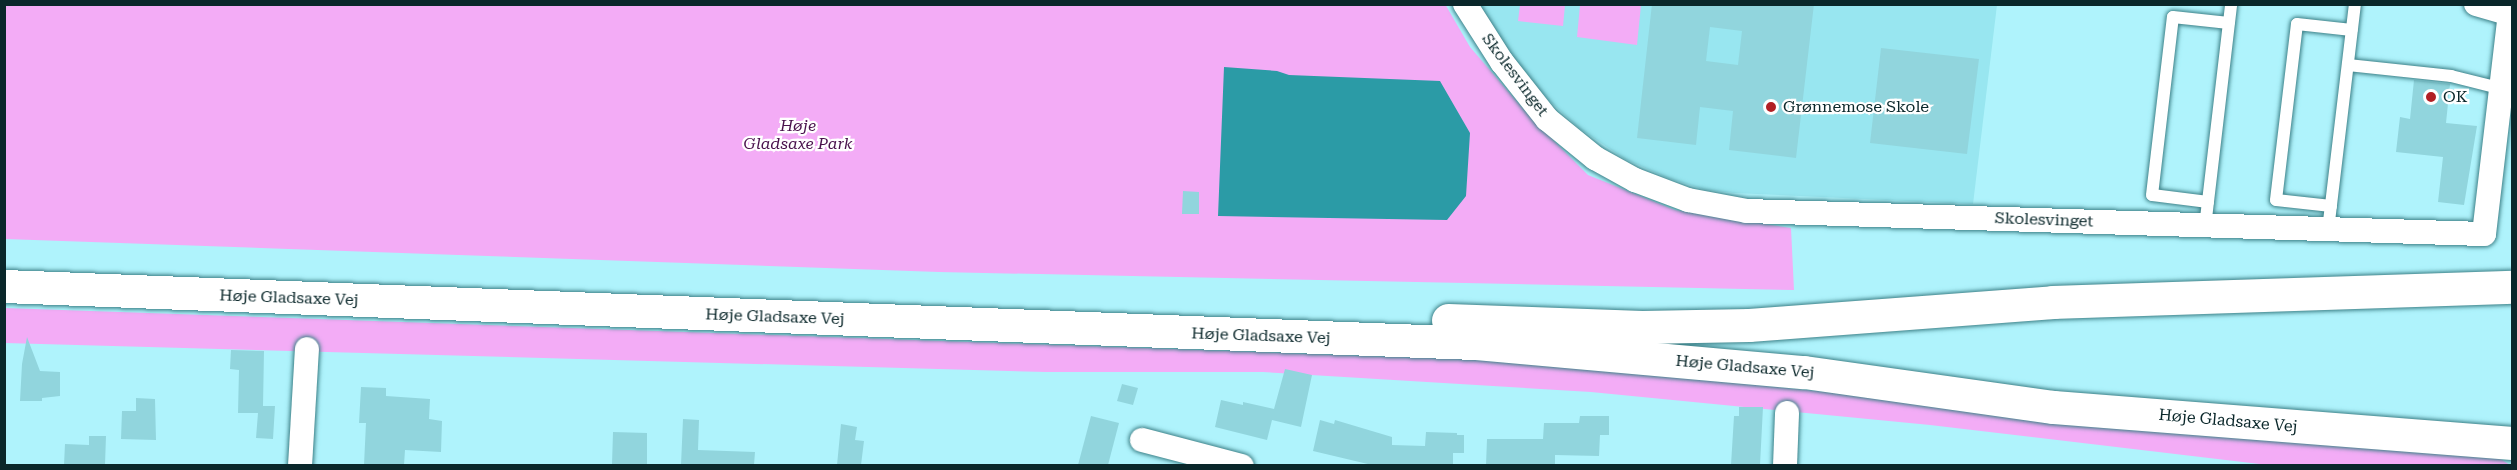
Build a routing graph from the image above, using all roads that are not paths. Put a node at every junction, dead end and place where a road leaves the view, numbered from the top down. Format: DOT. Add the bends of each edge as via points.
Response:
graph roads {
  1 [pos="1465,4"];
  2 [pos="2231,4"];
  3 [pos="2355,4"];
  4 [pos="2476,4"];
  5 [pos="2512,11"];
  6 [pos="2229,23"];
  7 [pos="2352,30"];
  8 [pos="2348,65"];
  9 [pos="2506,90"];
  10 [pos="2208,202"];
  11 [pos="2330,218"];
  12 [pos="2205,227"];
  13 [pos="4,267"];
  14 [pos="2512,273"];
  15 [pos="4,286"];
  16 [pos="2512,287"];
  17 [pos="2461,289"];
  18 [pos="307,349"];
  19 [pos="1786,413"];
  20 [pos="1142,440"];
  21 [pos="2512,443"];
  22 [pos="300,465"];
  23 [pos="1242,465"];
  24 [pos="1785,465"];
  1 -- 12 [label="street, Skolesvinget" via="1502,62 1547,119 1595,158 1635,180 1688,200 1747,211"];
  2 -- 6 [label="lane"];
  3 -- 7 [label="lane"];
  4 -- 5 [label="street"];
  5 -- 9 [label="street, Skolesvinget"];
  6 -- 10 [label="lane"];
  6 -- 10 [label="lane" via="2173,17 2152,195"];
  7 -- 8 [label="lane"];
  7 -- 11 [label="lane" via="2297,24 2277,200"];
  8 -- 9 [label="lane" via="2451,76"];
  8 -- 11 [label="lane"];
  9 -- 11 [label="street, Skolesvinget" via="2484,234"];
  10 -- 12 [label="lane"];
  11 -- 12 [label="street, Skolesvinget"];
  13 -- 17 [label="street, Høje Gladsaxe Vej" via="1642,327 1749,325 2053,302"];
  14 -- 17 [label="street"];
  15 -- 21 [label="street, Høje Gladsaxe Vej" via="1476,343 1804,372 2054,407"];
  16 -- 17 [label="street, Høje Gladsaxe Vej"];
  18 -- 22 [label="street"];
  19 -- 24 [label="street"];
  20 -- 23 [label="street"];
}
